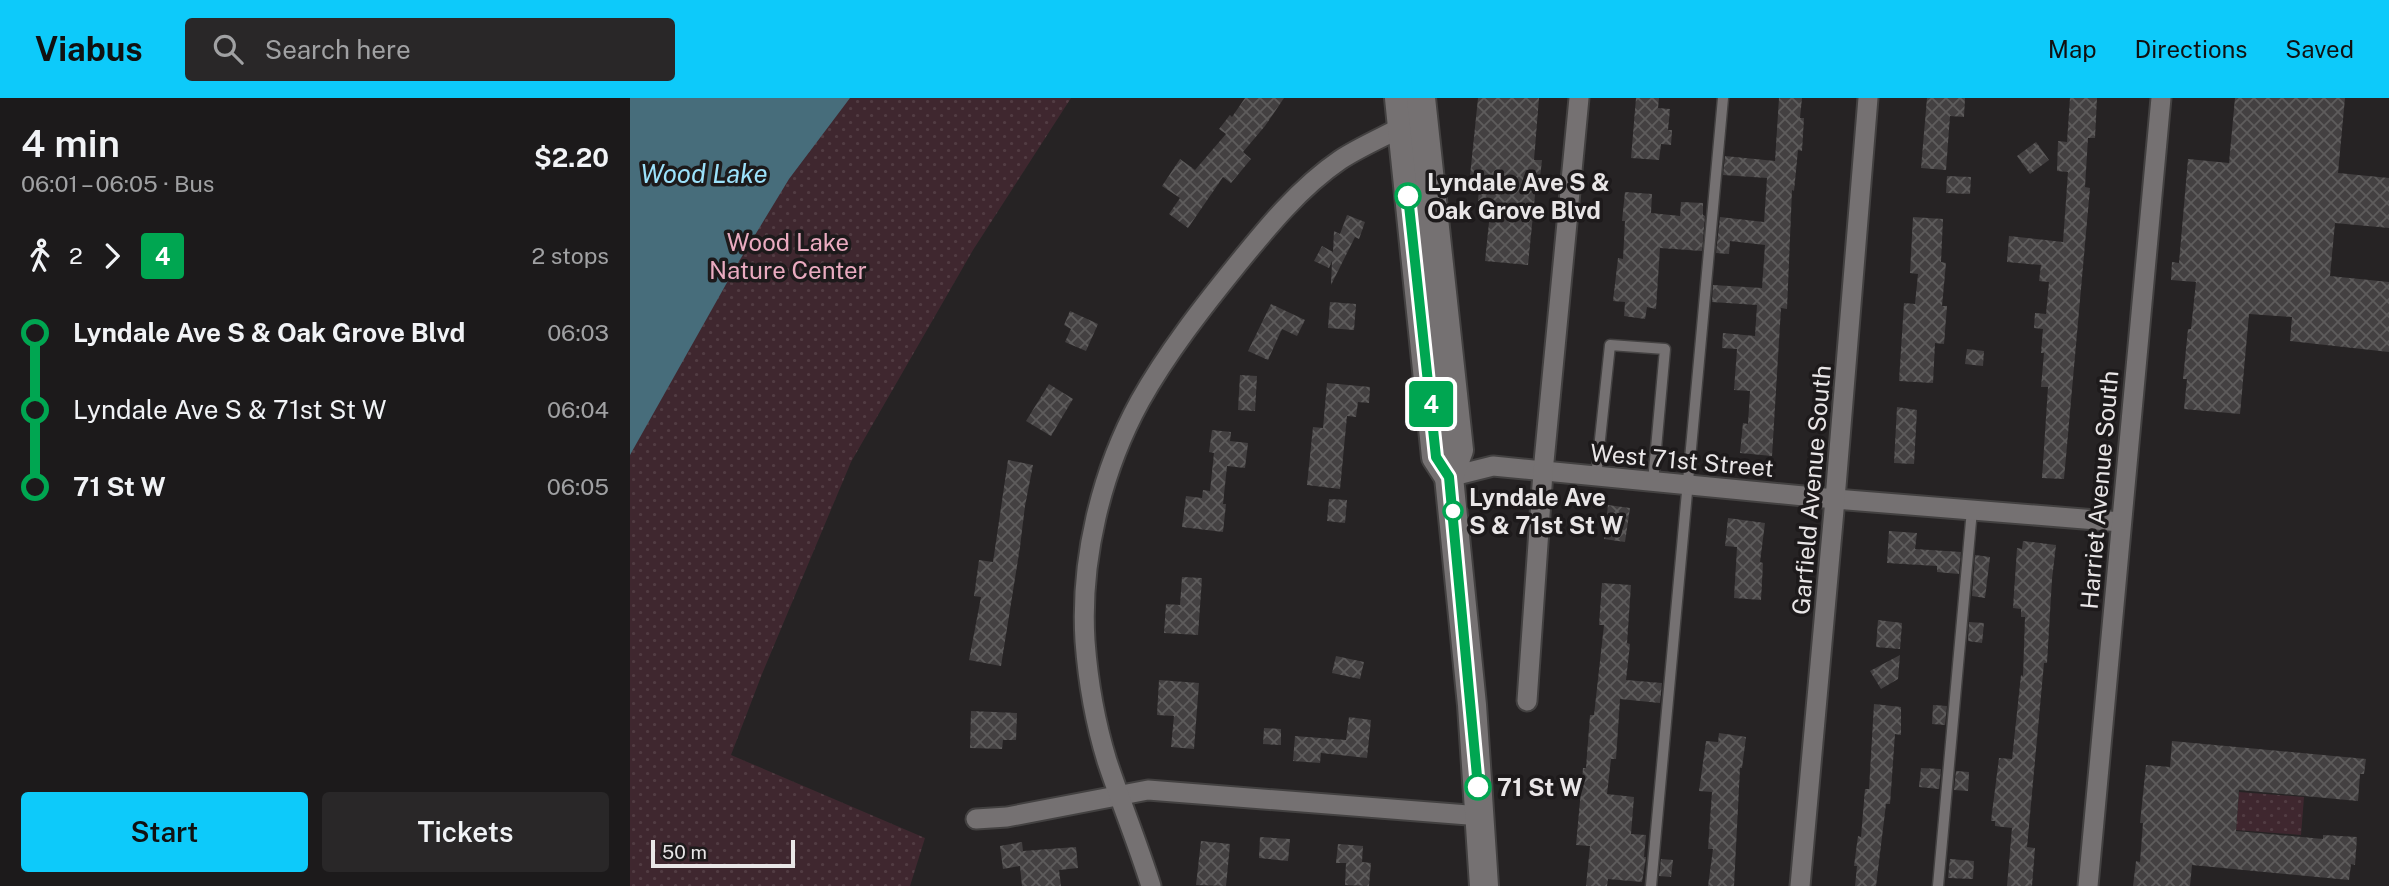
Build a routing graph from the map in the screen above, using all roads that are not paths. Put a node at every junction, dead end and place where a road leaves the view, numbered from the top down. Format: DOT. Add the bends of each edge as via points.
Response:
graph roads {
  1 [pos="1579,98"];
  2 [pos="1723,98"];
  3 [pos="1868,98"];
  4 [pos="2161,98"];
  5 [pos="1414,99"];
  6 [pos="1401,128"];
  7 [pos="1543,472"];
  8 [pos="1449,477"];
  9 [pos="1595,477"];
  10 [pos="1653,482"];
  11 [pos="1687,485"];
  12 [pos="1835,499"];
  13 [pos="1972,510"];
  14 [pos="2121,522"];
  15 [pos="1527,701"];
  16 [pos="1121,797"];
  17 [pos="1481,816"];
  18 [pos="976,819"];
  19 [pos="1151,886"];
  20 [pos="1484,886"];
  21 [pos="1651,886"];
  22 [pos="1800,886"];
  23 [pos="1938,886"];
  24 [pos="2088,886"];
  1 -- 7 [label="street"];
  2 -- 11 [label="lane"];
  3 -- 12 [label="street, Garfield Avenue South"];
  4 -- 14 [label="street, Harriet Avenue South"];
  5 -- 6 [label="main road"];
  5 -- 8 [label="main road" via="1459,450"];
  6 -- 8 [label="main road" via="1436,457"];
  6 -- 16 [label="street" via="1340,160 1260,236 1167,359 1140,401 1115,457 1096,516 1087,577 1085,639 1092,701"];
  7 -- 8 [label="street, West 71st Street" via="1493,466"];
  7 -- 9 [label="street, West 71st Street"];
  7 -- 15 [label="street"];
  8 -- 17 [label="main road"];
  9 -- 10 [label="street, West 71st Street"];
  9 -- 10 [label="lane" via="1610,345 1665,349"];
  10 -- 11 [label="street, West 71st Street"];
  11 -- 12 [label="street, West 71st Street"];
  11 -- 21 [label="lane"];
  12 -- 13 [label="street, West 71st Street"];
  12 -- 22 [label="street, Garfield Avenue South"];
  13 -- 14 [label="street, West 71st Street"];
  13 -- 23 [label="lane"];
  14 -- 24 [label="street, Harriet Avenue South"];
  16 -- 17 [label="street" via="1148,790"];
  16 -- 18 [label="street"];
  16 -- 19 [label="street"];
  17 -- 20 [label="main road"];
}
